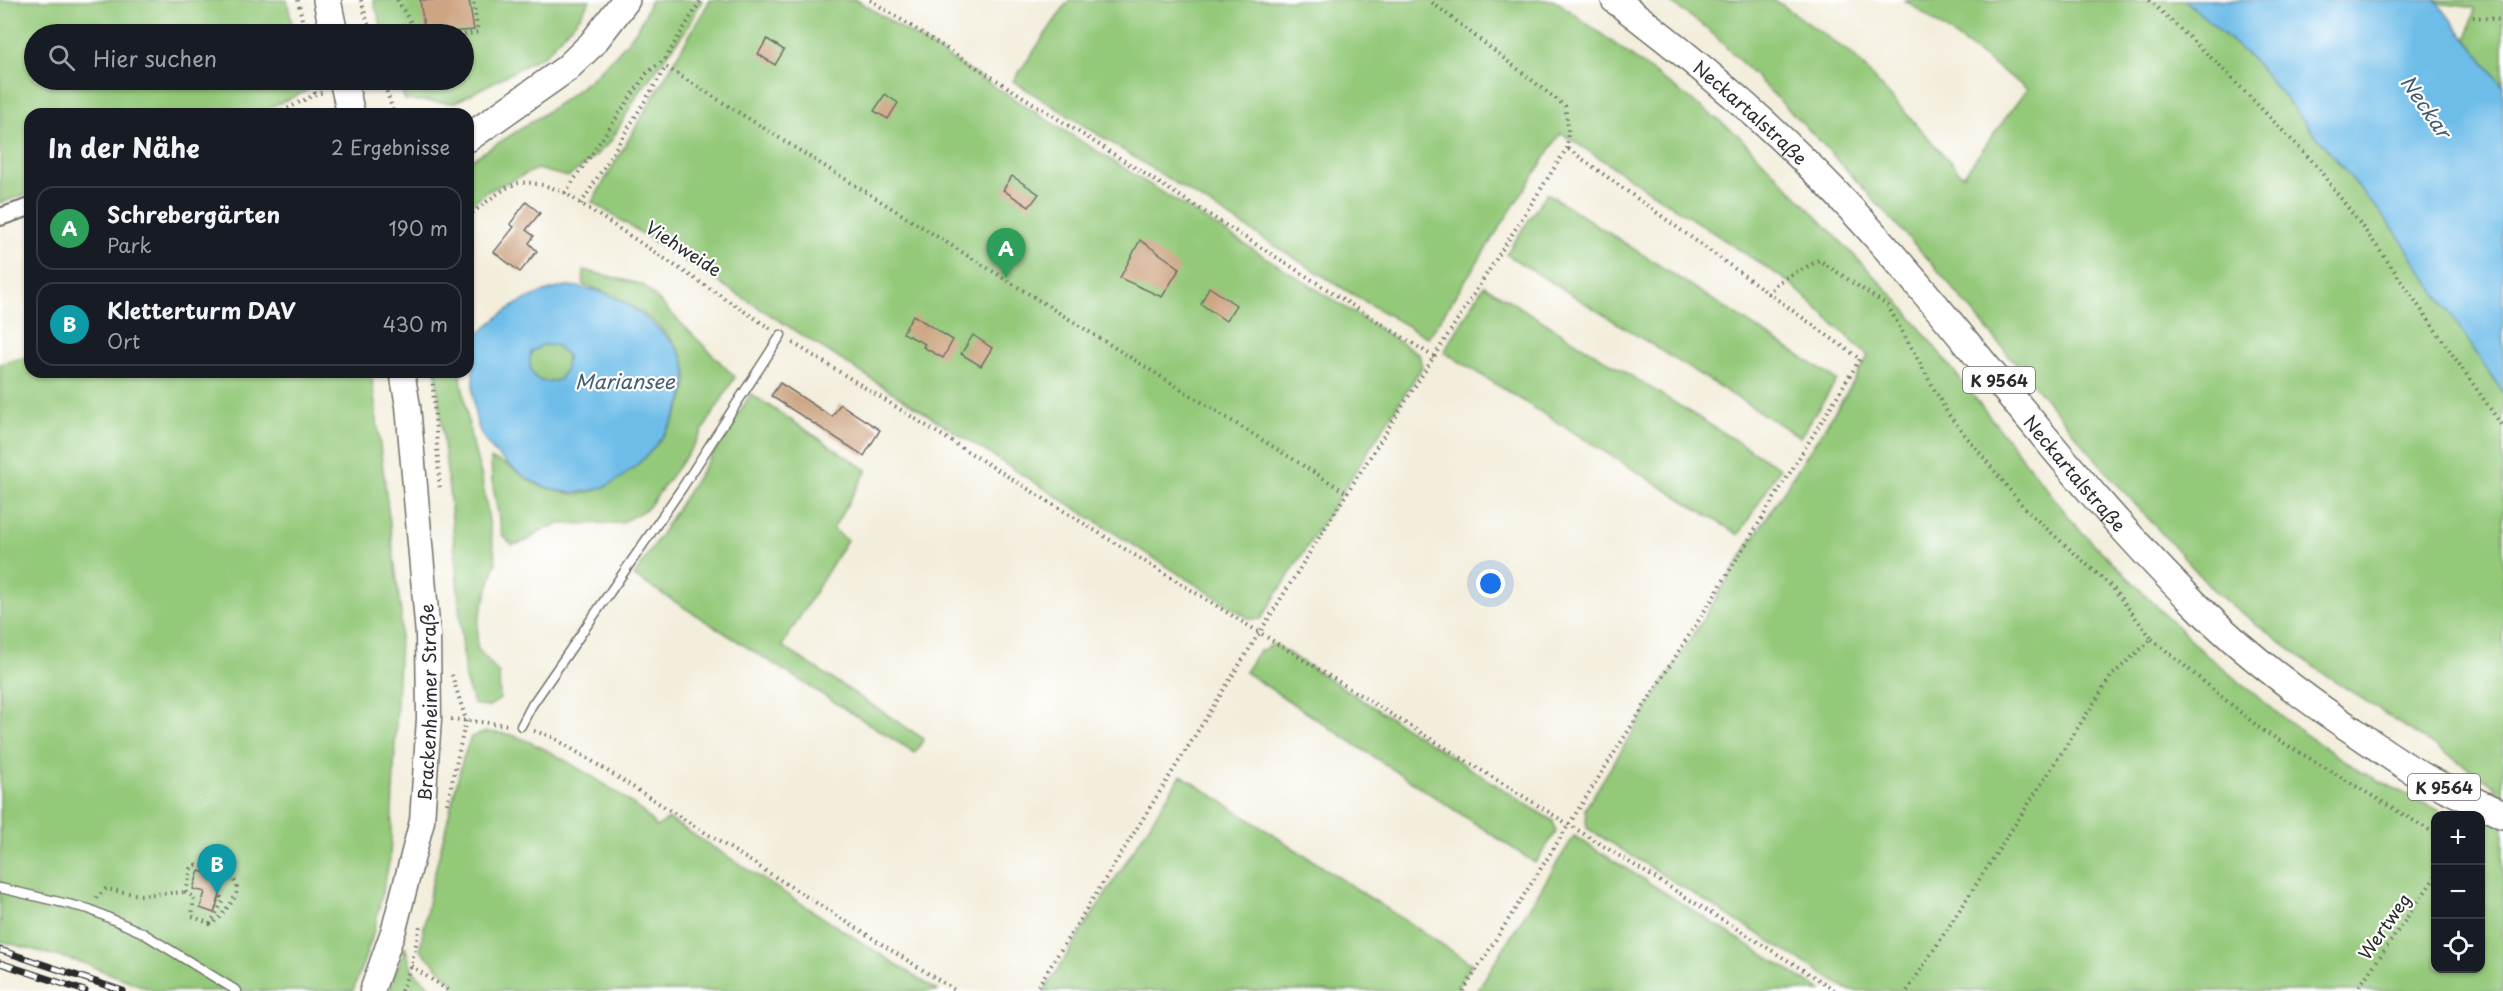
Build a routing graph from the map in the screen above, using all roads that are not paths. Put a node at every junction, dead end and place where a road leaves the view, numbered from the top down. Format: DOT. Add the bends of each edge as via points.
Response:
graph roads {
  1 [pos="327,0"];
  2 [pos="626,0"];
  3 [pos="1615,0"];
  4 [pos="332,24"];
  5 [pos="345,90"];
  6 [pos="350,108"];
  7 [pos="509,109"];
  8 [pos="474,114"];
  9 [pos="474,134"];
  10 [pos="24,209"];
  11 [pos="0,217"];
  12 [pos="781,335"];
  13 [pos="403,378"];
  14 [pos="521,726"];
  15 [pos="2503,815"];
  16 [pos="0,888"];
  17 [pos="237,991"];
  18 [pos="372,991"];
  1 -- 4 [label="main road"];
  2 -- 7 [label="main road" via="592,44 566,69"];
  3 -- 15 [label="main road, Neckartalstraße / K 9564" via="1723,86 1851,208 2098,501 2199,608 2323,711 2430,780"];
  5 -- 6 [label="main road"];
  7 -- 8 [label="main road"];
  7 -- 9 [label="main road"];
  10 -- 11 [label="street"];
  12 -- 14 [label="lane"];
  13 -- 18 [label="main road, Brackenheimer Straße" via="428,635 429,719 422,821 394,929"];
  16 -- 17 [label="lane" via="89,909 141,932"];
}
